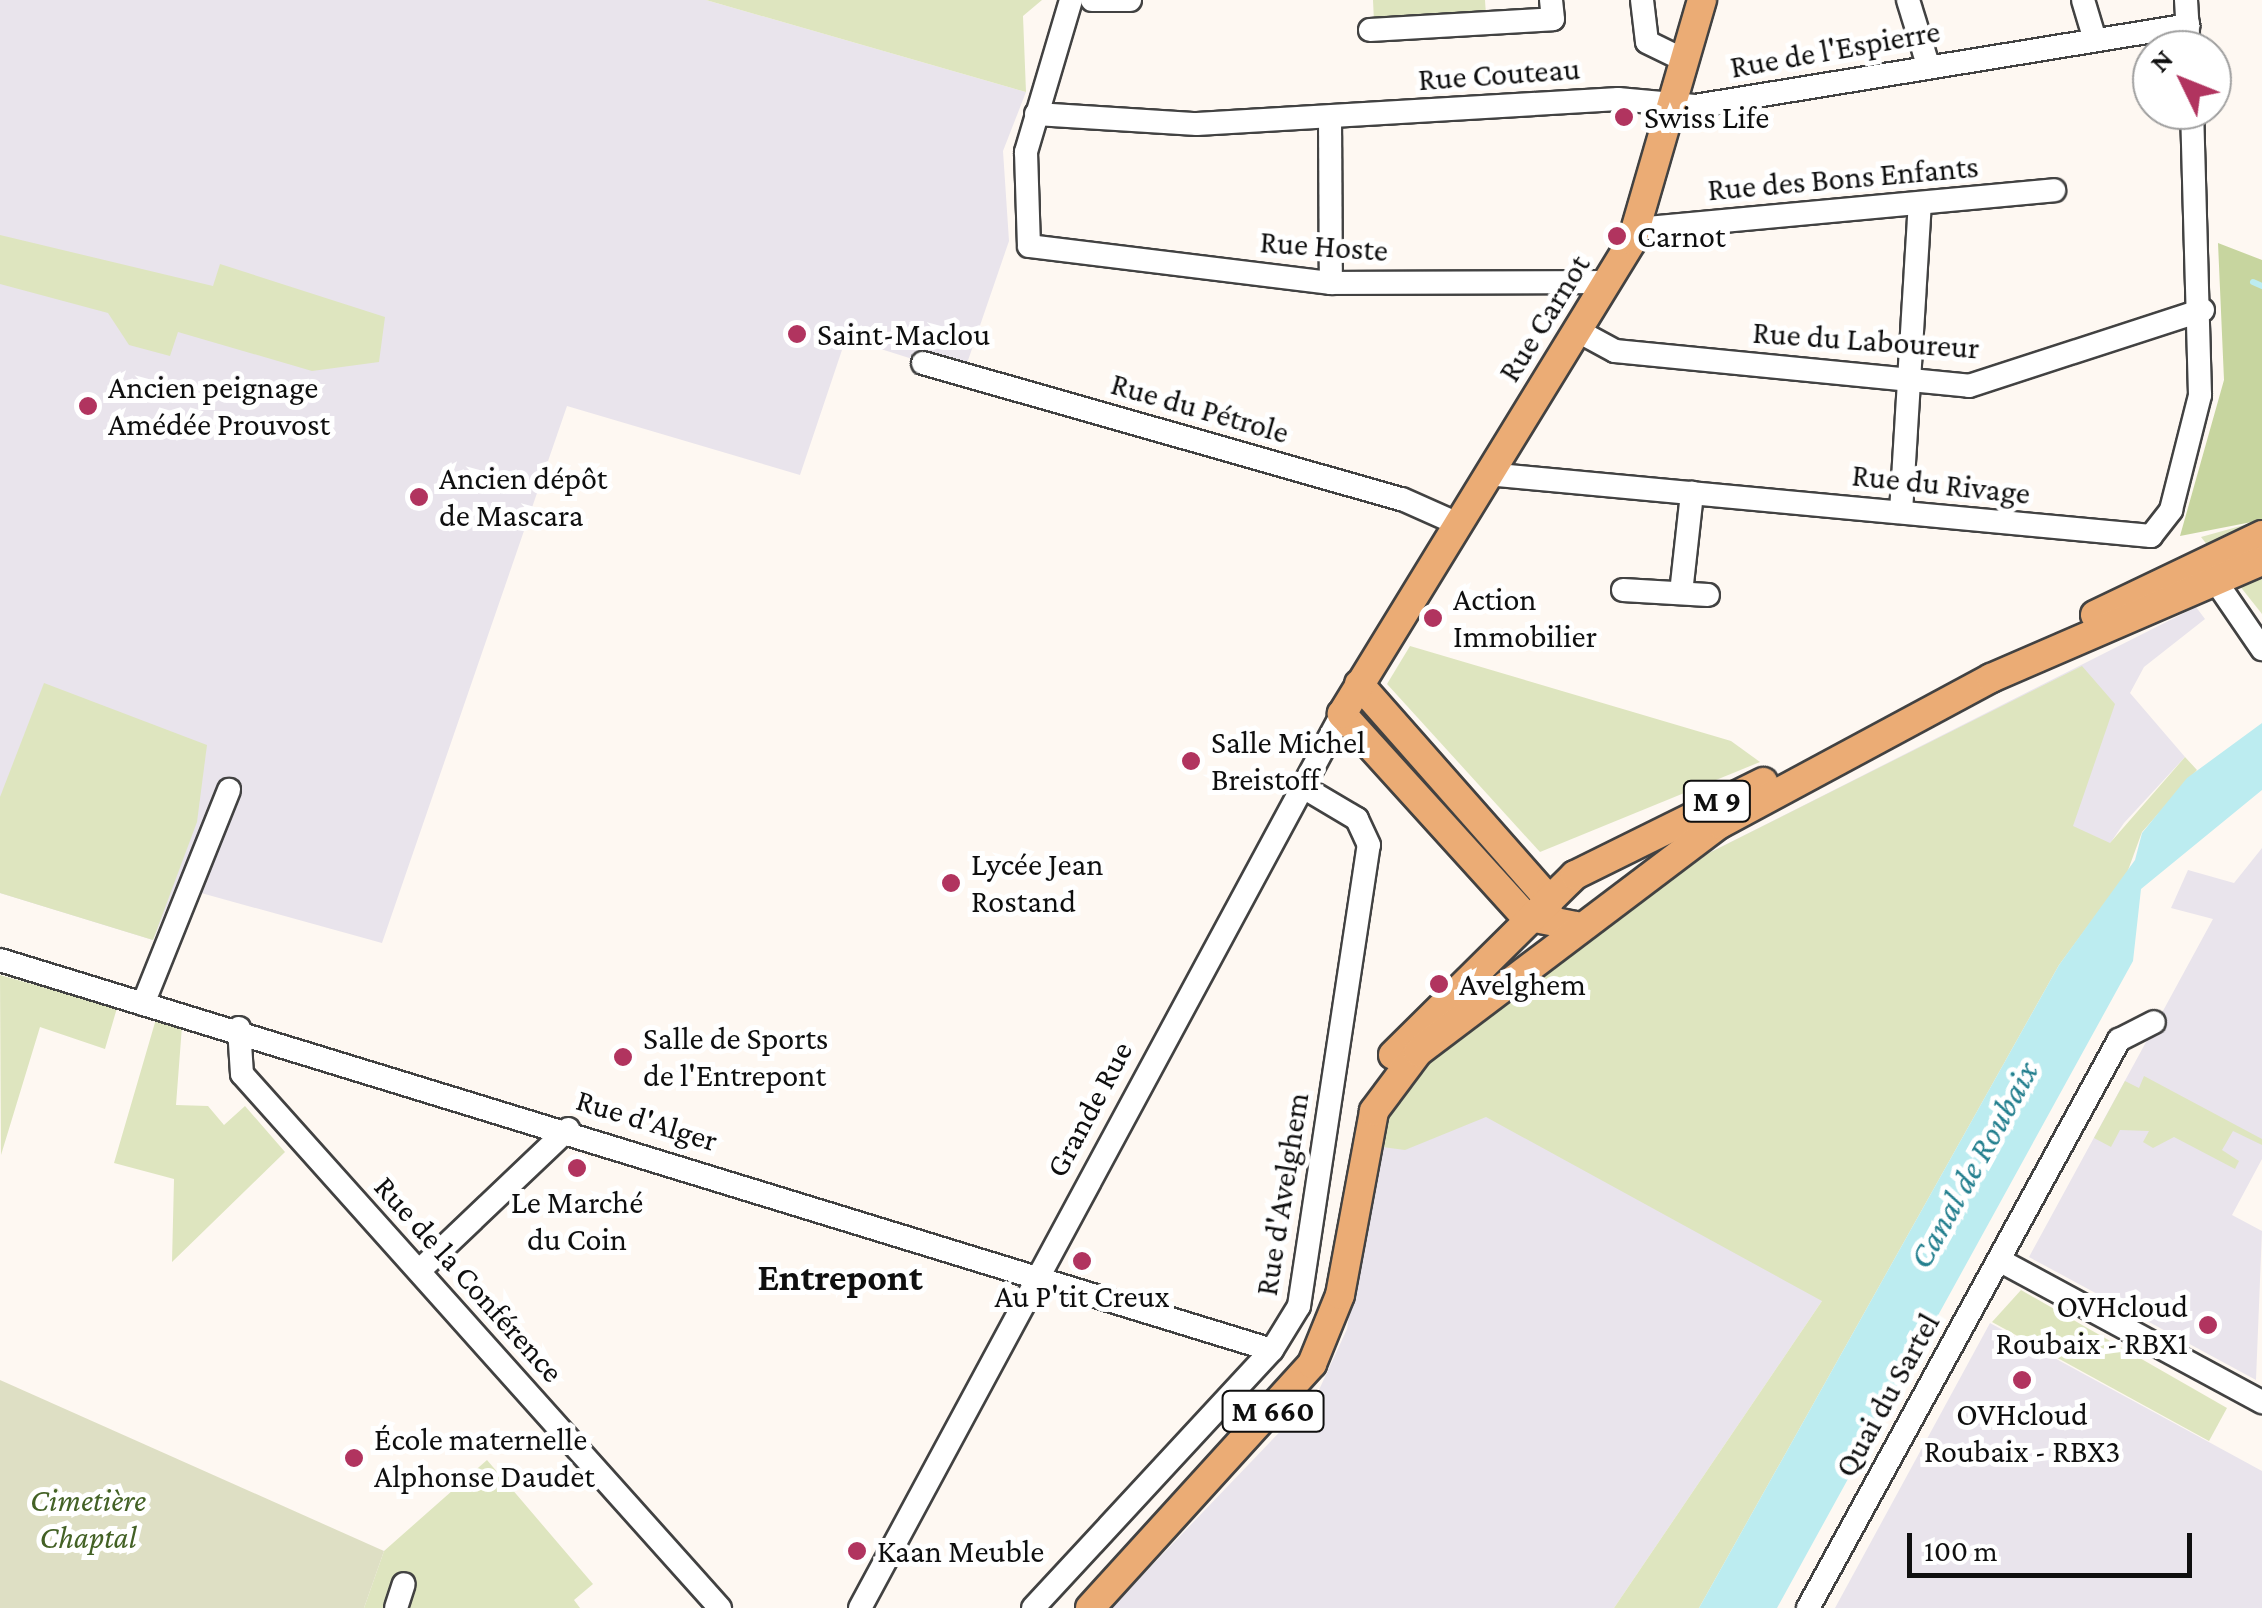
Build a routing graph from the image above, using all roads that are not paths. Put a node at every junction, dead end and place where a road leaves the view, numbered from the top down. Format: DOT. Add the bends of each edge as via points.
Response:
graph roads {
  1 [pos="1071,0"];
  2 [pos="1092,0"];
  3 [pos="1130,0"];
  4 [pos="1552,0"];
  5 [pos="1642,0"];
  6 [pos="1702,0"];
  7 [pos="1908,0"];
  8 [pos="2083,0"];
  9 [pos="2186,0"];
  10 [pos="2188,26"];
  11 [pos="1370,30"];
  12 [pos="2188,30"];
  13 [pos="2095,40"];
  14 [pos="1686,61"];
  15 [pos="1928,65"];
  16 [pos="1671,106"];
  17 [pos="1036,114"];
  18 [pos="1330,116"];
  19 [pos="2193,130"];
  20 [pos="2054,190"];
  21 [pos="1920,204"];
  22 [pos="1637,229"];
  23 [pos="1609,282"];
  24 [pos="1331,283"];
  25 [pos="2203,310"];
  26 [pos="1578,332"];
  27 [pos="922,362"];
  28 [pos="1914,381"];
  29 [pos="1487,474"];
  30 [pos="1692,492"];
  31 [pos="1901,512"];
  32 [pos="1456,523"];
  33 [pos="2262,535"];
  34 [pos="2262,561"];
  35 [pos="2209,570"];
  36 [pos="1624,590"];
  37 [pos="1681,594"];
  38 [pos="1708,595"];
  39 [pos="1382,644"];
  40 [pos="2262,649"];
  41 [pos="1359,684"];
  42 [pos="1336,725"];
  43 [pos="1866,740"];
  44 [pos="1303,788"];
  45 [pos="229,790"];
  46 [pos="1548,897"];
  47 [pos="1534,920"];
  48 [pos="1576,926"];
  49 [pos="0,960"];
  50 [pos="142,1004"];
  51 [pos="2154,1022"];
  52 [pos="239,1028"];
  53 [pos="1374,1111"];
  54 [pos="568,1130"];
  55 [pos="1360,1164"];
  56 [pos="1998,1260"];
  57 [pos="419,1272"];
  58 [pos="1040,1274"];
  59 [pos="1272,1350"];
  60 [pos="2262,1402"];
  61 [pos="404,1584"];
  62 [pos="396,1608"];
  63 [pos="720,1608"];
  64 [pos="860,1608"];
  65 [pos="1033,1608"];
  66 [pos="1090,1608"];
  67 [pos="1808,1608"];
  1 -- 17 [label="street"];
  2 -- 3 [label="street"];
  4 -- 11 [label="street" via="1553,19"];
  5 -- 14 [label="street" via="1647,42"];
  6 -- 14 [label="main road, Rue Carnot"];
  7 -- 15 [label="street"];
  8 -- 13 [label="street"];
  9 -- 10 [label="street"];
  10 -- 12 [label="street"];
  10 -- 13 [label="street, Rue de l'Espierre"];
  13 -- 15 [label="street, Rue de l'Espierre"];
  14 -- 16 [label="main road, Rue Carnot"];
  15 -- 16 [label="street, Rue de l'Espierre"];
  16 -- 18 [label="street, Rue Couteau" via="1618,99"];
  16 -- 22 [label="main road, Rue Carnot"];
  17 -- 18 [label="street, Rue Couteau" via="1197,124"];
  17 -- 24 [label="street, Rue Hoste" via="1024,191 1024,239 1035,249"];
  18 -- 24 [label="street"];
  19 -- 25 [label="street"];
  20 -- 21 [label="street, Rue des Bons Enfants"];
  21 -- 22 [label="street, Rue des Bons Enfants"];
  21 -- 28 [label="street"];
  22 -- 23 [label="main road, Rue Carnot"];
  23 -- 24 [label="street, Rue Hoste"];
  23 -- 26 [label="main road, Rue Carnot"];
  25 -- 28 [label="street, Rue du Laboureur" via="1982,385"];
  25 -- 31 [label="street, Rue du Rivage" via="2198,413 2156,532"];
  26 -- 28 [label="street, Rue du Laboureur" via="1615,351"];
  26 -- 29 [label="main road, Rue Carnot"];
  27 -- 32 [label="street, Rue du Pétrole" via="1402,499"];
  28 -- 31 [label="street"];
  29 -- 30 [label="street, Rue du Rivage"];
  29 -- 32 [label="main road, Rue Carnot"];
  30 -- 31 [label="street, Rue du Rivage"];
  30 -- 37 [label="street"];
  32 -- 39 [label="main road, Rue Carnot"];
  33 -- 35 [label="main road, M 9"];
  34 -- 35 [label="main road, M 9"];
  35 -- 40 [label="street"];
  35 -- 43 [label="main road, M 9"];
  36 -- 37 [label="street"];
  37 -- 38 [label="street"];
  39 -- 41 [label="main road, Grande Rue"];
  41 -- 42 [label="main road, Grande Rue"];
  41 -- 46 [label="main road"];
  42 -- 44 [label="street, Grande Rue"];
  42 -- 47 [label="main road"];
  43 -- 46 [label="main road, M 9" via="1630,841"];
  43 -- 48 [label="main road, M 9" via="1680,849"];
  44 -- 58 [label="street, Grande Rue"];
  44 -- 59 [label="street, Rue d'Avelghem" via="1357,819 1369,845 1301,1296"];
  45 -- 50 [label="street"];
  46 -- 47 [label="main road, M 9"];
  47 -- 48 [label="main road"];
  47 -- 53 [label="main road, M 9" via="1404,1056"];
  47 -- 55 [label="main road, M 660" via="1383,1068"];
  48 -- 53 [label="main road, M 660" via="1418,1052"];
  49 -- 50 [label="street, Rue d'Alger"];
  50 -- 52 [label="street, Rue d'Alger"];
  51 -- 56 [label="street, Quai du Sartel" via="2119,1040"];
  52 -- 54 [label="street, Rue d'Alger"];
  52 -- 57 [label="street, Rue de la Conférence" via="242,1074"];
  53 -- 55 [label="main road, M 660"];
  54 -- 57 [label="street"];
  54 -- 58 [label="street, Rue d'Alger"];
  55 -- 66 [label="main road, M 660" via="1340,1295 1312,1364"];
  56 -- 60 [label="street"];
  56 -- 67 [label="street, Quai du Sartel"];
  57 -- 63 [label="street, Rue de la Conférence"];
  58 -- 59 [label="street, Rue d'Alger"];
  58 -- 64 [label="street, Grande Rue"];
  59 -- 65 [label="street, Rue d'Avelghem"];
  61 -- 62 [label="street"];
}
